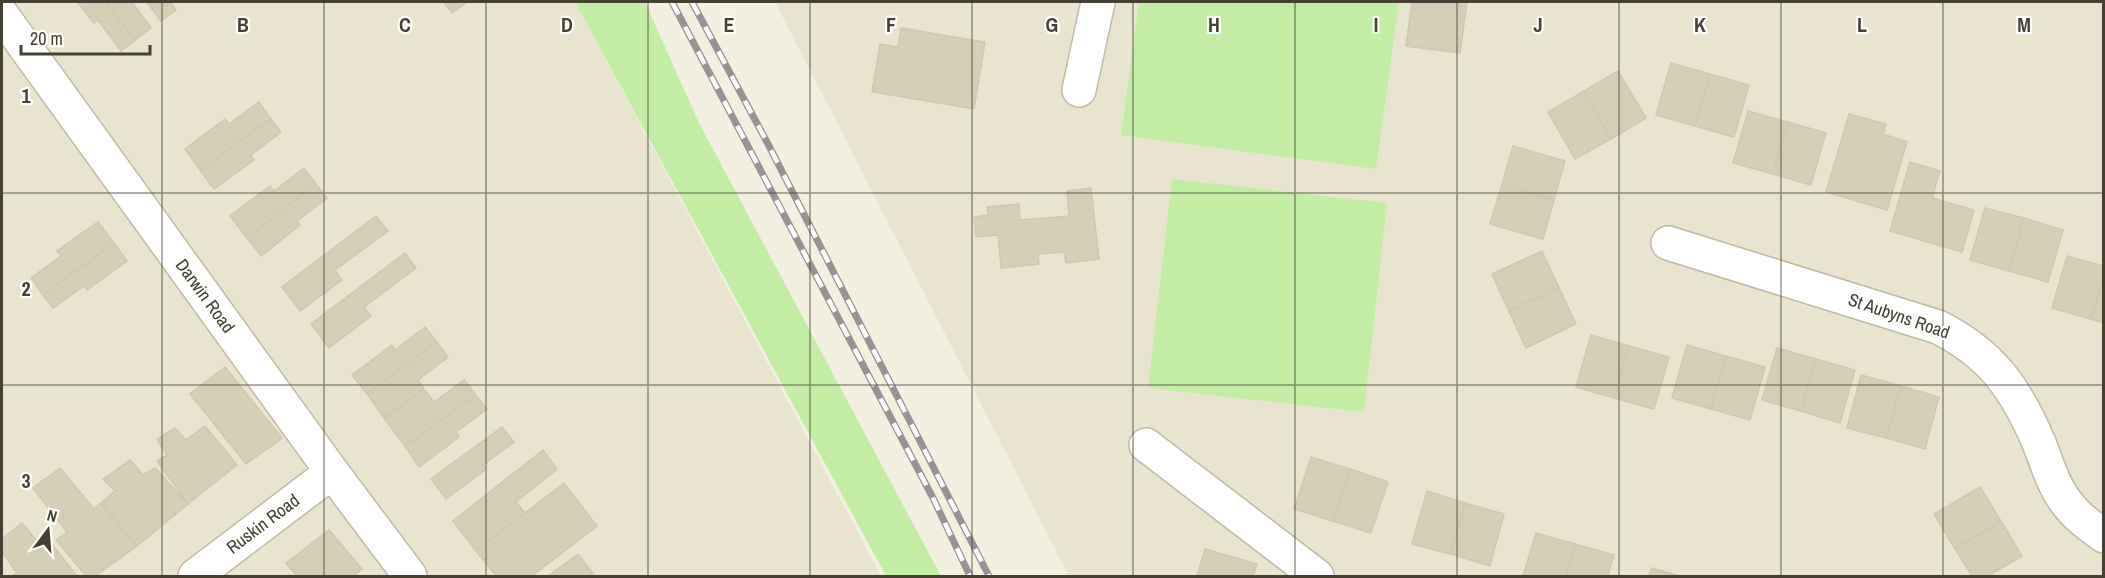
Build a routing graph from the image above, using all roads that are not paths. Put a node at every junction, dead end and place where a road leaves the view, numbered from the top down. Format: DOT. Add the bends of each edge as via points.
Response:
graph roads {
  1 [pos="1098,2"];
  2 [pos="2,15"];
  3 [pos="1079,90"];
  4 [pos="1668,243"];
  5 [pos="1146,445"];
  6 [pos="332,472"];
  7 [pos="2103,536"];
  8 [pos="195,576"];
  9 [pos="411,576"];
  10 [pos="1317,576"];
  1 -- 3 [label="street"];
  2 -- 6 [label="street, Darwin Road"];
  4 -- 7 [label="street, St Aubyns Road" via="1929,324 1958,337 2001,375 2024,407 2066,502"];
  5 -- 10 [label="street"];
  6 -- 8 [label="street, Ruskin Road"];
  6 -- 9 [label="street, Darwin Road"];
}
